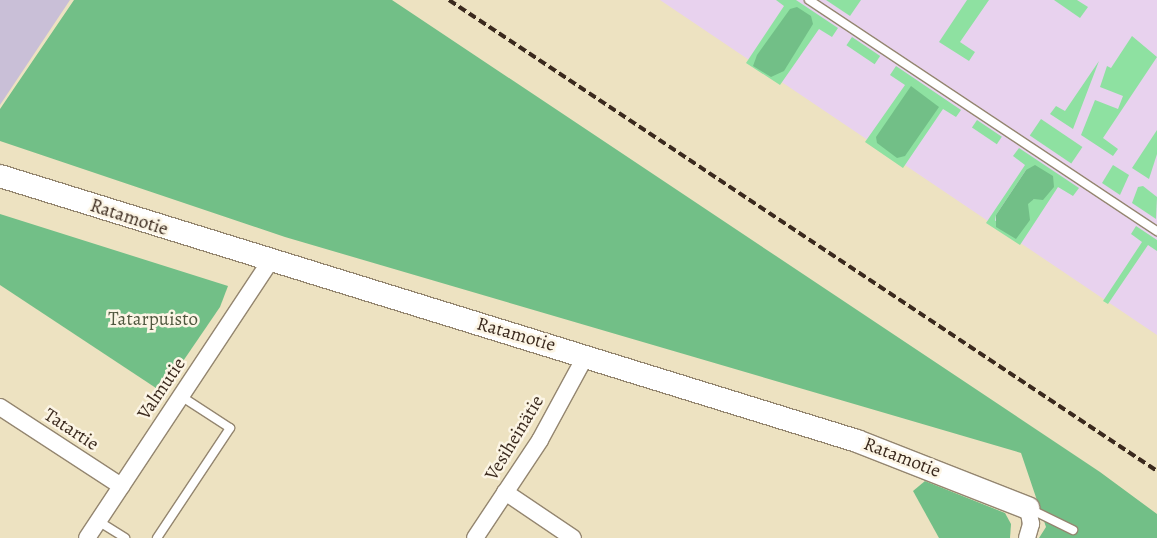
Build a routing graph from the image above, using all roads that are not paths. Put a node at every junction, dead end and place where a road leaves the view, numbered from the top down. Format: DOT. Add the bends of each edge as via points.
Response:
graph roads {
  1 [pos="809,0"];
  2 [pos="0,176"];
  3 [pos="1157,231"];
  4 [pos="270,262"];
  5 [pos="585,357"];
  6 [pos="181,396"];
  7 [pos="0,407"];
  8 [pos="121,486"];
  9 [pos="505,492"];
  10 [pos="1028,508"];
  11 [pos="98,520"];
  12 [pos="1073,530"];
  13 [pos="87,538"];
  14 [pos="125,538"];
  15 [pos="157,538"];
  16 [pos="474,538"];
  17 [pos="572,538"];
  18 [pos="1027,538"];
  1 -- 3 [label="lane"];
  2 -- 4 [label="street, Ratamotie"];
  4 -- 5 [label="street, Ratamotie"];
  4 -- 6 [label="street, Valmutie"];
  5 -- 9 [label="street, Vesiheinätie"];
  5 -- 10 [label="street, Ratamotie" via="857,441"];
  6 -- 8 [label="street, Valmutie"];
  6 -- 15 [label="lane" via="230,428"];
  7 -- 8 [label="street, Tatartie"];
  8 -- 11 [label="street, Valmutie"];
  9 -- 16 [label="street, Vesiheinätie"];
  9 -- 17 [label="street"];
  10 -- 12 [label="lane"];
  10 -- 18 [label="street" via="1031,524"];
  11 -- 13 [label="street, Valmutie"];
  11 -- 14 [label="lane"];
}
